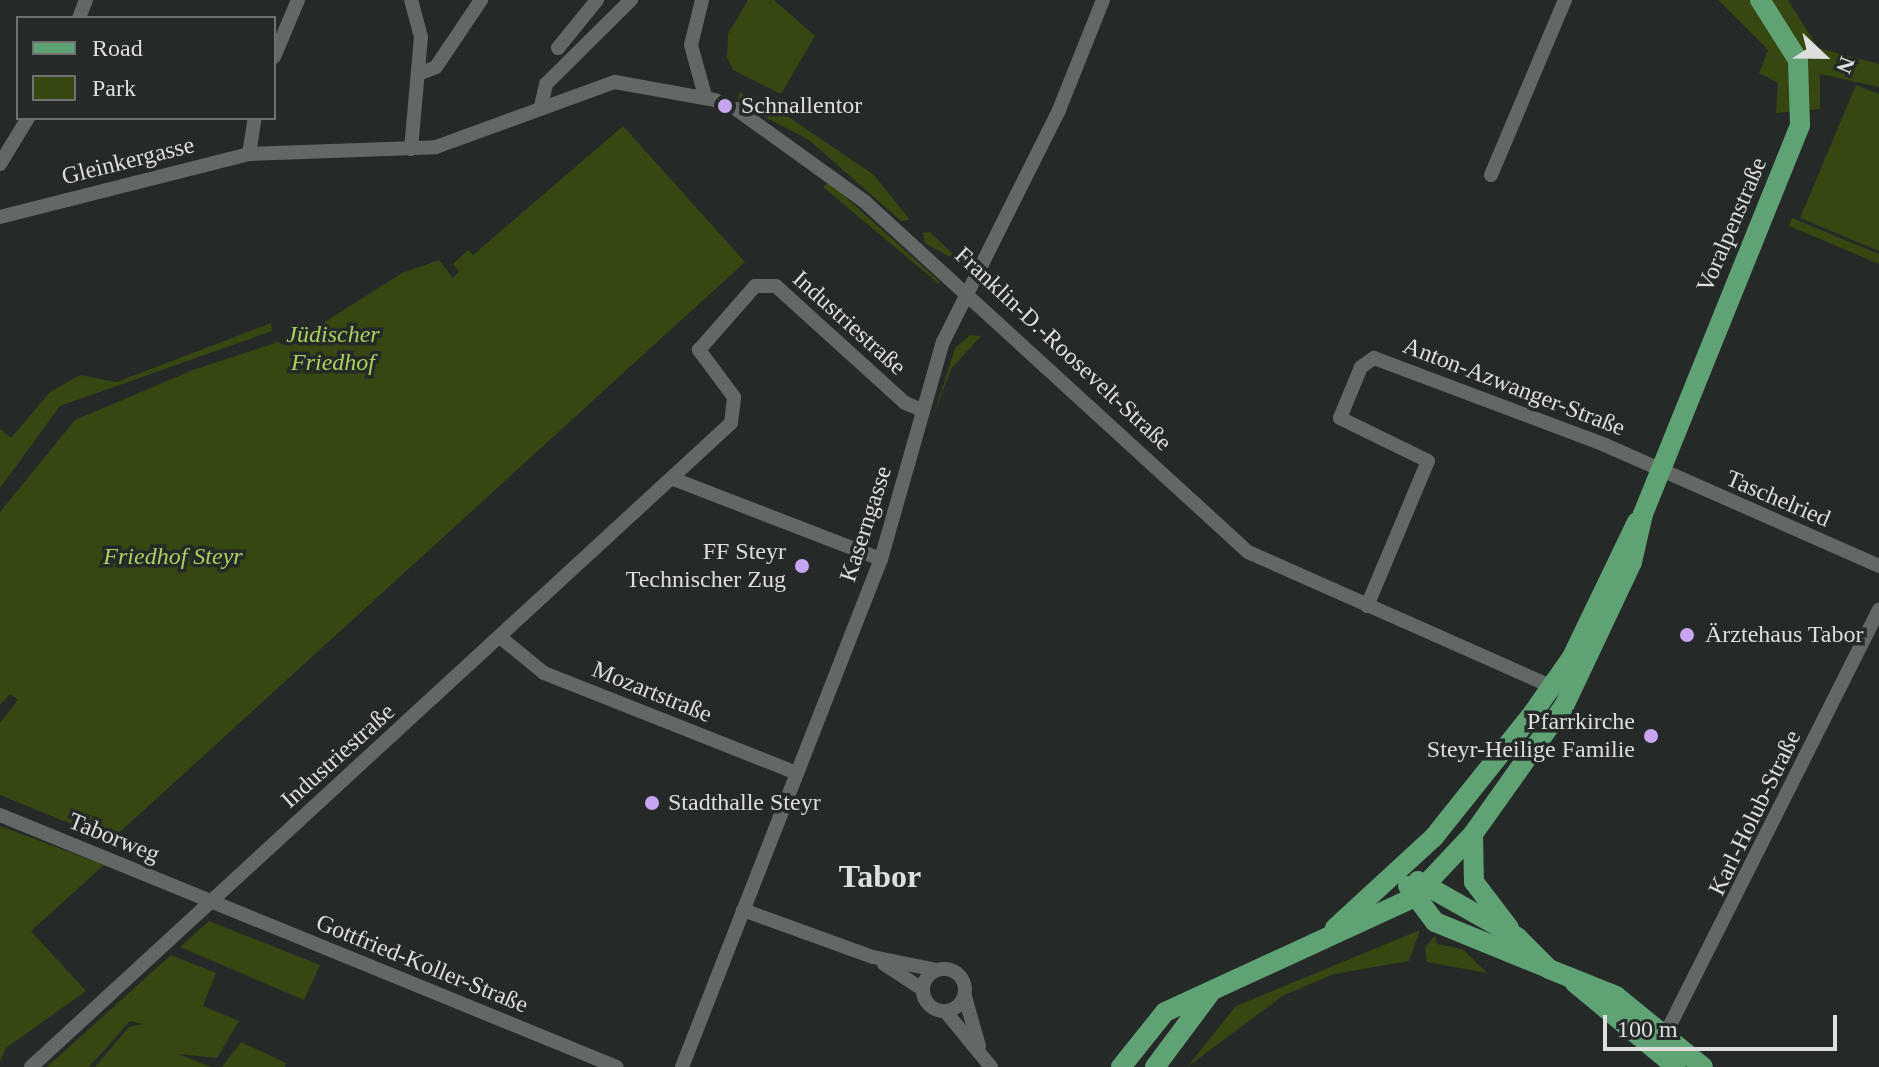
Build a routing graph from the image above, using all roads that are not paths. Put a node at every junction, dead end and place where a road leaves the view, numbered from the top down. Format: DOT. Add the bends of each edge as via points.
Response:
graph roads {
  1 [pos="298,0"];
  2 [pos="411,0"];
  3 [pos="481,0"];
  4 [pos="597,0"];
  5 [pos="631,0"];
  6 [pos="702,0"];
  7 [pos="1103,0"];
  8 [pos="1565,0"];
  9 [pos="1760,0"];
  10 [pos="558,48"];
  11 [pos="276,52"];
  12 [pos="418,74"];
  13 [pos="541,106"];
  14 [pos="736,109"];
  15 [pos="27,120"];
  16 [pos="255,120"];
  17 [pos="411,149"];
  18 [pos="249,154"];
  19 [pos="0,164"];
  20 [pos="1491,175"];
  21 [pos="0,217"];
  22 [pos="963,294"];
  23 [pos="922,410"];
  24 [pos="1659,472"];
  25 [pos="676,480"];
  26 [pos="1643,514"];
  27 [pos="881,559"];
  28 [pos="1879,566"];
  29 [pos="1367,606"];
  30 [pos="1879,610"];
  31 [pos="500,637"];
  32 [pos="1552,687"];
  33 [pos="797,773"];
  34 [pos="0,815"];
  35 [pos="1473,834"];
  36 [pos="1401,872"];
  37 [pos="1420,892"];
  38 [pos="212,901"];
  39 [pos="743,910"];
  40 [pos="1332,931"];
  41 [pos="1517,937"];
  42 [pos="873,957"];
  43 [pos="1549,969"];
  44 [pos="936,970"];
  45 [pos="1575,983"];
  46 [pos="922,989"];
  47 [pos="1211,992"];
  48 [pos="965,997"];
  49 [pos="946,1012"];
  50 [pos="1666,1033"];
  51 [pos="981,1050"];
  52 [pos="31,1067"];
  53 [pos="617,1067"];
  54 [pos="682,1067"];
  55 [pos="991,1067"];
  56 [pos="1121,1067"];
  57 [pos="1155,1067"];
  58 [pos="1676,1067"];
  59 [pos="1703,1067"];
  1 -- 11 [label="street"];
  2 -- 12 [label="street" via="421,37"];
  3 -- 12 [label="street" via="436,67"];
  4 -- 10 [label="street"];
  5 -- 13 [label="street" via="546,84"];
  6 -- 13 [label="street, Gleinkergasse" via="692,31 710,98 615,82"];
  7 -- 22 [label="street, Kaserngasse" via="1059,110"];
  8 -- 20 [label="street"];
  9 -- 24 [label="main road, Voralpenstraße" via="1798,60 1800,125"];
  12 -- 17 [label="street"];
  13 -- 17 [label="street, Gleinkergasse" via="459,140"];
  14 -- 22 [label="street, Franklin-D.-Roosevelt-Straße" via="843,183"];
  15 -- 19 [label="street"];
  16 -- 18 [label="street"];
  17 -- 18 [label="street, Gleinkergasse"];
  18 -- 21 [label="street, Gleinkergasse"];
  22 -- 23 [label="street, Kaserngasse"];
  22 -- 29 [label="street, Franklin-D.-Roosevelt-Straße" via="1219,530 1275,568"];
  23 -- 25 [label="street, Industriestraße" via="905,403 766,280 701,341 702,357 734,397 736,414"];
  23 -- 27 [label="street, Kaserngasse"];
  24 -- 26 [label="main road"];
  24 -- 28 [label="street, Taschelried"];
  24 -- 29 [label="street, Anton-Azwanger-Straße" via="1398,364 1366,360 1340,418 1428,458"];
  25 -- 27 [label="street"];
  25 -- 31 [label="street, Industriestraße"];
  26 -- 32 [label="main road"];
  26 -- 35 [label="main road" via="1632,562 1576,685"];
  27 -- 33 [label="street, Kaserngasse"];
  29 -- 32 [label="street, Franklin-D.-Roosevelt-Straße"];
  30 -- 50 [label="street, Karl-Holub-Straße"];
  31 -- 33 [label="street, Mozartstraße" via="544,673"];
  31 -- 38 [label="street, Industriestraße"];
  32 -- 36 [label="main road"];
  33 -- 39 [label="street, Kaserngasse"];
  34 -- 38 [label="street, Taborweg"];
  35 -- 37 [label="main road"];
  35 -- 41 [label="main road" via="1474,882"];
  36 -- 37 [label="main road"];
  36 -- 40 [label="main road"];
  37 -- 40 [label="main road" via="1380,919"];
  37 -- 41 [label="main road"];
  37 -- 43 [label="main road" via="1468,939"];
  38 -- 52 [label="street, Industriestraße"];
  38 -- 53 [label="street, Gottfried-Koller-Straße"];
  39 -- 42 [label="street"];
  39 -- 54 [label="street, Kaserngasse"];
  40 -- 47 [label="main road"];
  41 -- 43 [label="main road"];
  42 -- 44 [label="street"];
  42 -- 46 [label="street"];
  43 -- 45 [label="main road"];
  44 -- 46 [label="street"];
  44 -- 48 [label="street" via="955,971"];
  45 -- 50 [label="main road" via="1616,996"];
  45 -- 58 [label="main road"];
  46 -- 49 [label="street" via="927,1004"];
  47 -- 56 [label="main road" via="1158,1017"];
  47 -- 57 [label="main road"];
  48 -- 49 [label="street"];
  48 -- 51 [label="street"];
  49 -- 51 [label="street"];
  50 -- 59 [label="main road"];
  51 -- 55 [label="street"];
}
